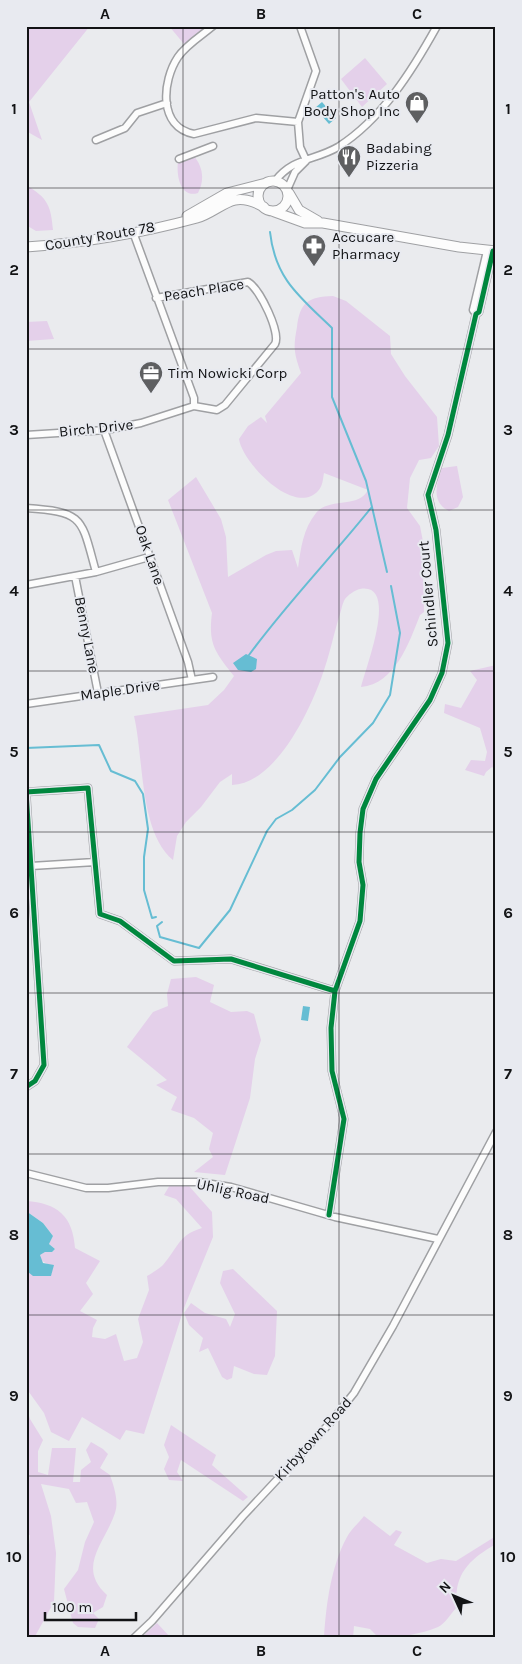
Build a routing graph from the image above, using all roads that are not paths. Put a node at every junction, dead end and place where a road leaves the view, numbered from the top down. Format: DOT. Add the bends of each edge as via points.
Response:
graph roads {
  1 [pos="213,26"];
  2 [pos="300,26"];
  3 [pos="437,26"];
  4 [pos="166,103"];
  5 [pos="298,122"];
  6 [pos="96,140"];
  7 [pos="214,146"];
  8 [pos="179,159"];
  9 [pos="306,160"];
  10 [pos="270,182"];
  11 [pos="288,191"];
  12 [pos="268,209"];
  13 [pos="173,223"];
  14 [pos="323,223"];
  15 [pos="133,232"];
  16 [pos="26,247"];
  17 [pos="492,251"];
  18 [pos="156,298"];
  19 [pos="194,406"];
  20 [pos="104,430"];
  21 [pos="26,435"];
  22 [pos="26,508"];
  23 [pos="149,557"];
  24 [pos="96,572"];
  25 [pos="75,576"];
  26 [pos="26,585"];
  27 [pos="213,677"];
  28 [pos="192,680"];
  29 [pos="98,693"];
  30 [pos="26,704"];
  31 [pos="95,862"];
  32 [pos="31,866"];
  33 [pos="335,991"];
  34 [pos="26,1087"];
  35 [pos="496,1132"];
  36 [pos="26,1173"];
  37 [pos="330,1216"];
  38 [pos="438,1239"];
  39 [pos="134,1638"];
  1 -- 4 [label="street" via="186,48 172,68 167,80"];
  2 -- 5 [label="street" via="316,71"];
  3 -- 9 [label="street" via="407,76 379,111 336,147"];
  4 -- 5 [label="street" via="172,122 182,131 194,134 256,118"];
  4 -- 6 [label="street" via="137,113 125,128"];
  5 -- 9 [label="street" via="300,147"];
  7 -- 8 [label="street"];
  9 -- 10 [label="street" via="295,163"];
  9 -- 11 [label="street" via="295,172"];
  10 -- 11 [label="street" via="282,184"];
  10 -- 12 [label="street" via="258,194"];
  10 -- 13 [label="street, County Route 78" via="227,194"];
  11 -- 12 [label="street" via="285,206"];
  11 -- 14 [label="street" via="303,214"];
  12 -- 13 [label="street, County Route 78" via="247,200 234,200 210,214"];
  12 -- 14 [label="street, County Route 78" via="305,223"];
  13 -- 15 [label="street, County Route 78"];
  14 -- 17 [label="street"];
  15 -- 16 [label="street, County Route 78"];
  15 -- 18 [label="street"];
  17 -- 33 [label="street, Schindler Court" via="473,310 476,314 448,435 428,495 436,530 447,634 442,673 430,700 376,778 363,809 359,862 363,885 360,921"];
  18 -- 19 [label="street" via="194,398"];
  18 -- 19 [label="street, Peach Place" via="248,282 256,289 278,334 275,344 225,405 217,410"];
  19 -- 20 [label="street, Birch Drive" via="141,423"];
  20 -- 21 [label="street, Birch Drive"];
  20 -- 23 [label="street, Oak Lane"];
  22 -- 24 [label="street" via="70,513 86,534"];
  23 -- 24 [label="street"];
  23 -- 28 [label="street, Oak Lane"];
  24 -- 25 [label="street"];
  25 -- 26 [label="street"];
  25 -- 29 [label="street, Benny Lane"];
  27 -- 28 [label="street, Maple Drive"];
  28 -- 29 [label="street, Maple Drive"];
  29 -- 30 [label="street, Maple Drive"];
  31 -- 32 [label="street"];
  31 -- 32 [label="street" via="88,788 71,789 26,792"];
  31 -- 33 [label="street" via="100,914 120,921 174,961 232,959"];
  32 -- 34 [label="street" via="44,1065 36,1081"];
  33 -- 37 [label="street, Schindler Court" via="332,1071 344,1120"];
  35 -- 38 [label="street, Kirbytown Road"];
  36 -- 37 [label="street, Uhlig Road" via="86,1188 199,1182 231,1187"];
  37 -- 38 [label="street, Uhlig Road"];
  38 -- 39 [label="street, Kirbytown Road" via="374,1360 343,1408"];
}
